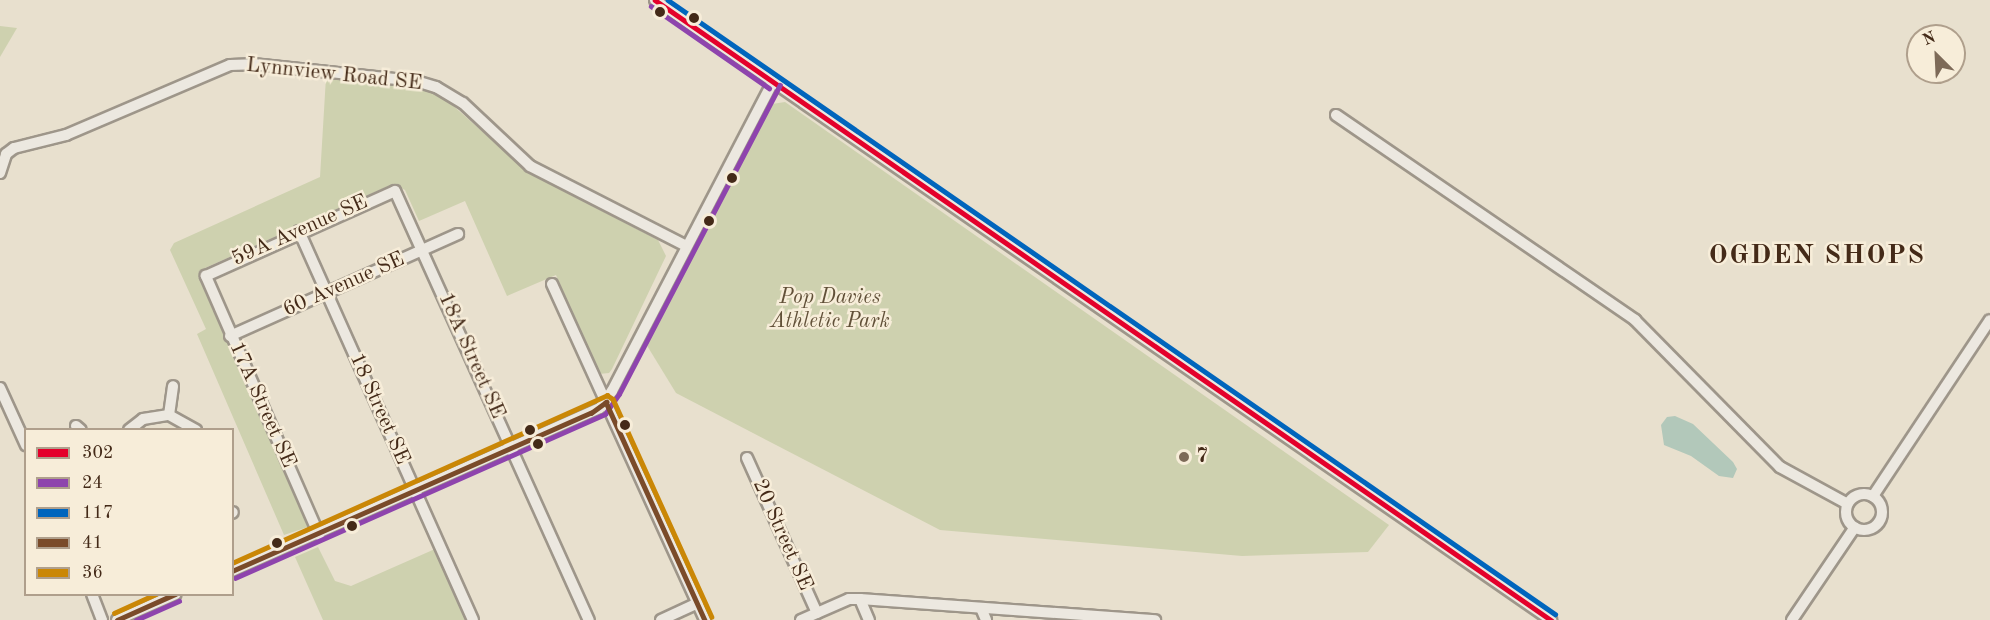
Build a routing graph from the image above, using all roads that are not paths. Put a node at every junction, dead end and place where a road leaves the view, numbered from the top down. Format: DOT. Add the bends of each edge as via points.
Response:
graph roads {
  1 [pos="655,0"];
  2 [pos="773,82"];
  3 [pos="1336,115"];
  4 [pos="0,173"];
  5 [pos="395,191"];
  6 [pos="299,231"];
  7 [pos="458,234"];
  8 [pos="686,246"];
  9 [pos="423,250"];
  10 [pos="207,276"];
  11 [pos="552,284"];
  12 [pos="327,293"];
  13 [pos="1990,320"];
  14 [pos="230,336"];
  15 [pos="173,386"];
  16 [pos="0,388"];
  17 [pos="606,402"];
  18 [pos="169,415"];
  19 [pos="130,428"];
  20 [pos="193,428"];
  21 [pos="24,441"];
  22 [pos="512,448"];
  23 [pos="747,458"];
  24 [pos="416,492"];
  25 [pos="1873,496"];
  26 [pos="1848,504"];
  27 [pos="1855,527"];
  28 [pos="319,535"];
  29 [pos="234,570"];
  30 [pos="93,596"];
  31 [pos="171,596"];
  32 [pos="860,599"];
  33 [pos="698,603"];
  34 [pos="981,608"];
  35 [pos="817,613"];
  36 [pos="102,620"];
  37 [pos="117,620"];
  38 [pos="473,620"];
  39 [pos="589,620"];
  40 [pos="661,620"];
  41 [pos="705,620"];
  42 [pos="801,620"];
  43 [pos="869,620"];
  44 [pos="986,620"];
  45 [pos="1155,620"];
  46 [pos="1551,620"];
  47 [pos="1792,620"];
  1 -- 2 [label="street"];
  2 -- 8 [label="street"];
  2 -- 46 [label="street"];
  3 -- 26 [label="street" via="1635,320 1780,467"];
  4 -- 8 [label="street, Lynnview Road SE" via="6,154 14,148 66,135 230,65 393,78 443,90 530,166"];
  5 -- 6 [label="street, 59A Avenue SE"];
  5 -- 9 [label="street, 18A Street SE"];
  6 -- 10 [label="street, 59A Avenue SE"];
  6 -- 12 [label="street, 18 Street SE"];
  7 -- 9 [label="street, 60 Avenue SE"];
  8 -- 17 [label="street"];
  9 -- 12 [label="street, 60 Avenue SE"];
  9 -- 22 [label="street, 18A Street SE"];
  10 -- 14 [label="street, 17A Street SE"];
  11 -- 17 [label="street"];
  12 -- 14 [label="street, 60 Avenue SE"];
  12 -- 24 [label="street, 18 Street SE"];
  13 -- 25 [label="street"];
  14 -- 28 [label="street, 17A Street SE"];
  15 -- 18 [label="street"];
  16 -- 21 [label="street"];
  17 -- 22 [label="street" via="591,413"];
  17 -- 33 [label="street"];
  18 -- 19 [label="street" via="143,419"];
  18 -- 20 [label="street"];
  22 -- 24 [label="street"];
  22 -- 39 [label="street, 18A Street SE"];
  23 -- 35 [label="street, 20 Street SE"];
  24 -- 28 [label="street"];
  24 -- 38 [label="street, 18 Street SE"];
  25 -- 26 [label="street" via="1858,496"];
  25 -- 27 [label="street" via="1881,506 1879,522 1870,529"];
  26 -- 27 [label="street" via="1847,514"];
  27 -- 47 [label="street"];
  28 -- 29 [label="street"];
  30 -- 36 [label="street"];
  31 -- 37 [label="street"];
  32 -- 34 [label="street"];
  32 -- 35 [label="street" via="849,599"];
  32 -- 43 [label="street"];
  33 -- 40 [label="street"];
  33 -- 41 [label="street"];
  34 -- 44 [label="street"];
  34 -- 45 [label="street"];
  35 -- 42 [label="street"];
}
